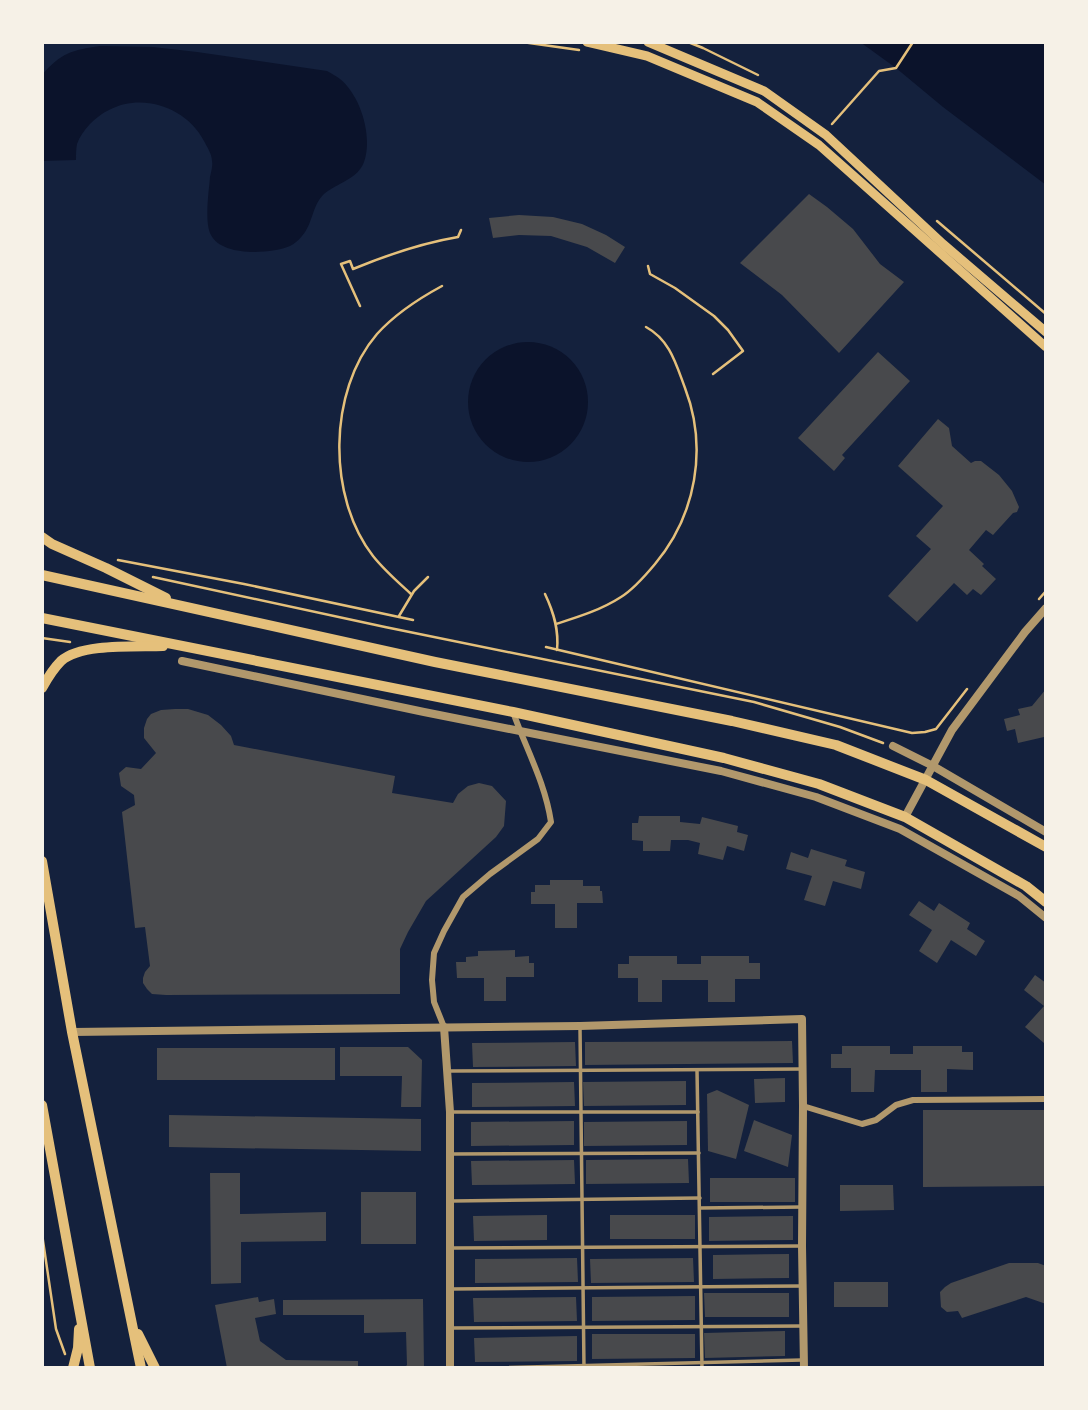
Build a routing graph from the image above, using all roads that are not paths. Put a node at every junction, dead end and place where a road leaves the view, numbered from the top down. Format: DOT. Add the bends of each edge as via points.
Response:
graph roads {
  1 [pos="648,42"];
  2 [pos="586,47"];
  3 [pos="1046,332"];
  4 [pos="1046,347"];
  5 [pos="42,537"];
  6 [pos="42,575"];
  7 [pos="183,606"];
  8 [pos="1046,608"];
  9 [pos="42,618"];
  10 [pos="181,646"];
  11 [pos="181,661"];
  12 [pos="42,688"];
  13 [pos="513,712"];
  14 [pos="520,731"];
  15 [pos="893,746"];
  16 [pos="933,766"];
  17 [pos="926,780"];
  18 [pos="905,817"];
  19 [pos="1046,832"];
  20 [pos="1046,847"];
  21 [pos="42,862"];
  22 [pos="1046,902"];
  23 [pos="1046,918"];
  24 [pos="580,1026"];
  25 [pos="444,1027"];
  26 [pos="72,1032"];
  27 [pos="803,1069"];
  28 [pos="580,1070"];
  29 [pos="697,1070"];
  30 [pos="447,1071"];
  31 [pos="1046,1099"];
  32 [pos="42,1105"];
  33 [pos="803,1106"];
  34 [pos="450,1112"];
  35 [pos="581,1112"];
  36 [pos="698,1112"];
  37 [pos="699,1153"];
  38 [pos="449,1154"];
  39 [pos="581,1154"];
  40 [pos="699,1198"];
  41 [pos="582,1199"];
  42 [pos="450,1201"];
  43 [pos="803,1207"];
  44 [pos="699,1208"];
  45 [pos="802,1246"];
  46 [pos="700,1247"];
  47 [pos="450,1248"];
  48 [pos="583,1248"];
  49 [pos="803,1286"];
  50 [pos="701,1287"];
  51 [pos="583,1288"];
  52 [pos="450,1289"];
  53 [pos="80,1311"];
  54 [pos="701,1326"];
  55 [pos="804,1326"];
  56 [pos="134,1327"];
  57 [pos="584,1327"];
  58 [pos="450,1328"];
  59 [pos="804,1364"];
  60 [pos="702,1365"];
  61 [pos="584,1367"];
  62 [pos="73,1368"];
  63 [pos="90,1368"];
  64 [pos="141,1368"];
  65 [pos="155,1368"];
  66 [pos="450,1368"];
  67 [pos="492,1368"];
  1 -- 3 [label="main road" via="764,91 825,135"];
  2 -- 4 [label="main road" via="647,56 757,102 818,145"];
  5 -- 7 [label="main road"];
  6 -- 7 [label="main road"];
  7 -- 17 [label="main road" via="836,745"];
  8 -- 16 [label="street" via="952,730"];
  9 -- 10 [label="main road"];
  10 -- 12 [label="main road" via="87,649 69,655"];
  10 -- 13 [label="main road"];
  11 -- 14 [label="street"];
  13 -- 14 [label="street"];
  13 -- 18 [label="main road" via="819,783"];
  14 -- 23 [label="street" via="721,771 816,797 900,829 1019,896"];
  14 -- 25 [label="street" via="541,779 551,821 538,839 463,897 444,931 434,953 432,980 434,1002"];
  15 -- 16 [label="street"];
  16 -- 17 [label="street"];
  16 -- 19 [label="street"];
  17 -- 18 [label="street"];
  17 -- 20 [label="main road"];
  18 -- 22 [label="main road"];
  21 -- 26 [label="main road"];
  24 -- 25 [label="street"];
  24 -- 27 [label="street" via="802,1019"];
  24 -- 28 [label="lane"];
  25 -- 26 [label="street"];
  25 -- 30 [label="street"];
  26 -- 56 [label="main road"];
  27 -- 29 [label="lane"];
  27 -- 33 [label="street"];
  28 -- 29 [label="lane"];
  28 -- 30 [label="lane"];
  28 -- 35 [label="lane"];
  29 -- 36 [label="lane"];
  30 -- 34 [label="street"];
  31 -- 33 [label="street" via="913,1100 862,1124"];
  32 -- 53 [label="main road"];
  33 -- 43 [label="street"];
  34 -- 35 [label="lane"];
  34 -- 38 [label="street"];
  35 -- 36 [label="lane"];
  35 -- 39 [label="lane"];
  36 -- 37 [label="lane"];
  37 -- 39 [label="lane"];
  37 -- 40 [label="lane"];
  38 -- 39 [label="lane"];
  38 -- 42 [label="street"];
  39 -- 41 [label="lane"];
  40 -- 41 [label="lane"];
  40 -- 44 [label="lane"];
  41 -- 42 [label="lane"];
  41 -- 48 [label="lane"];
  42 -- 47 [label="street"];
  43 -- 44 [label="lane"];
  43 -- 45 [label="street"];
  44 -- 46 [label="lane"];
  45 -- 46 [label="lane"];
  45 -- 49 [label="street"];
  46 -- 48 [label="lane"];
  46 -- 50 [label="lane"];
  47 -- 48 [label="lane"];
  47 -- 52 [label="street"];
  48 -- 51 [label="lane"];
  49 -- 50 [label="lane"];
  49 -- 55 [label="street"];
  50 -- 51 [label="lane"];
  50 -- 54 [label="lane"];
  51 -- 52 [label="lane"];
  51 -- 57 [label="lane"];
  52 -- 58 [label="street"];
  53 -- 62 [label="main road"];
  53 -- 63 [label="main road"];
  54 -- 55 [label="lane"];
  54 -- 57 [label="lane"];
  54 -- 60 [label="lane"];
  55 -- 59 [label="street"];
  56 -- 64 [label="main road"];
  56 -- 65 [label="main road"];
  57 -- 58 [label="lane"];
  57 -- 61 [label="lane"];
  58 -- 66 [label="street"];
  59 -- 60 [label="lane"];
  60 -- 61 [label="lane"];
  61 -- 67 [label="lane"];
}
